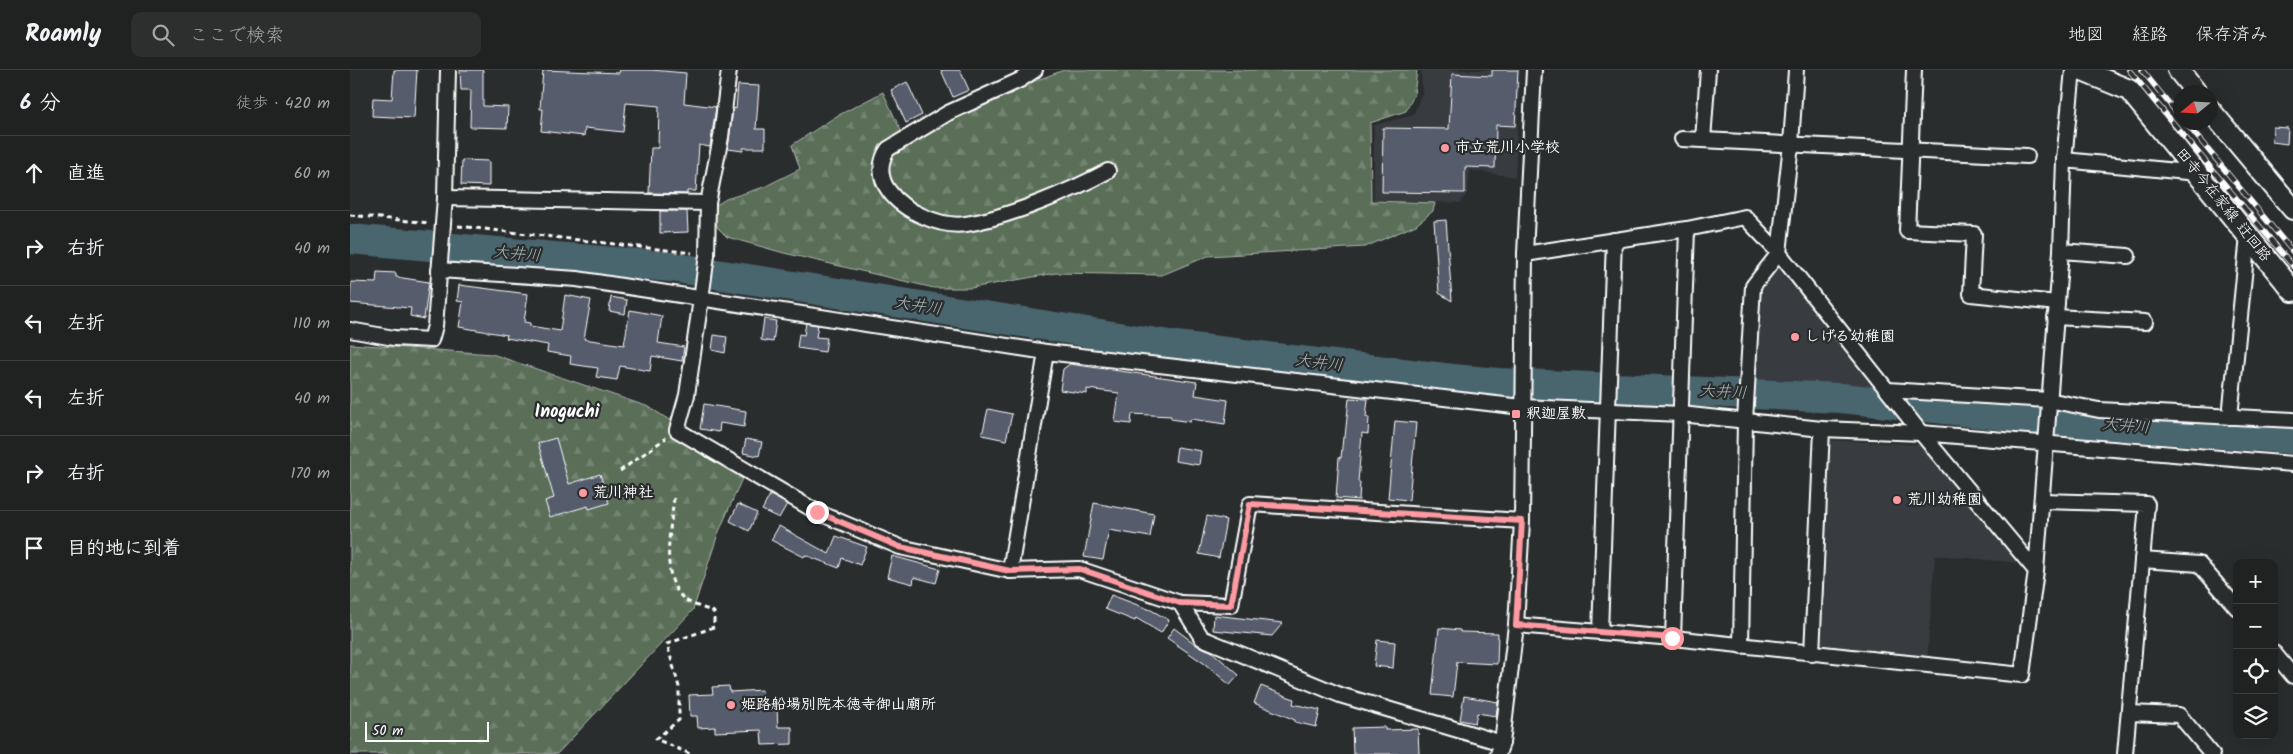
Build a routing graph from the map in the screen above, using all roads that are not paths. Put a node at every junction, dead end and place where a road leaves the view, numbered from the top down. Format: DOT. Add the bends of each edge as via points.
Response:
graph roads {
  1 [pos="448,70"];
  2 [pos="729,70"];
  3 [pos="1035,70"];
  4 [pos="1534,70"];
  5 [pos="1708,70"];
  6 [pos="1796,70"];
  7 [pos="1914,70"];
  8 [pos="2073,70"];
  9 [pos="2080,70"];
  10 [pos="2178,70"];
  11 [pos="2190,85"];
  12 [pos="2218,120"];
  13 [pos="1682,138"];
  14 [pos="1703,140"];
  15 [pos="1791,144"];
  16 [pos="1910,150"];
  17 [pos="2027,156"];
  18 [pos="2064,160"];
  19 [pos="1108,171"];
  20 [pos="2197,173"];
  21 [pos="445,198"];
  22 [pos="708,203"];
  23 [pos="2293,209"];
  24 [pos="1687,229"];
  25 [pos="2248,236"];
  26 [pos="1614,240"];
  27 [pos="2061,251"];
  28 [pos="1779,253"];
  29 [pos="1525,254"];
  30 [pos="2128,256"];
  31 [pos="439,270"];
  32 [pos="2293,291"];
  33 [pos="701,299"];
  34 [pos="2057,303"];
  35 [pos="2055,317"];
  36 [pos="2145,322"];
  37 [pos="350,330"];
  38 [pos="1046,352"];
  39 [pos="1888,390"];
  40 [pos="2048,400"];
  41 [pos="1522,407"];
  42 [pos="1606,410"];
  43 [pos="1681,414"];
  44 [pos="2230,417"];
  45 [pos="2293,420"];
  46 [pos="1746,421"];
  47 [pos="1822,429"];
  48 [pos="1921,433"];
  49 [pos="2047,443"];
  50 [pos="2293,464"];
  51 [pos="2042,501"];
  52 [pos="1522,521"];
  53 [pos="2142,560"];
  54 [pos="1010,571"];
  55 [pos="2036,571"];
  56 [pos="1180,603"];
  57 [pos="2234,604"];
  58 [pos="1516,625"];
  59 [pos="1600,632"];
  60 [pos="1672,638"];
  61 [pos="1741,646"];
  62 [pos="1812,654"];
  63 [pos="2278,657"];
  64 [pos="2291,670"];
  65 [pos="2129,713"];
  66 [pos="1500,749"];
  67 [pos="2125,754"];
  68 [pos="2212,754"];
  1 -- 21 [label="street"];
  2 -- 22 [label="street" via="722,137"];
  3 -- 19 [label="street" via="948,113 888,149 882,157 880,170 886,188 896,202 914,213 945,223 965,225 1048,198"];
  4 -- 29 [label="street"];
  5 -- 14 [label="street"];
  6 -- 15 [label="street"];
  7 -- 16 [label="street"];
  8 -- 18 [label="street"];
  9 -- 20 [label="main road, 田寺今在家線 迂回路" via="2129,90"];
  10 -- 11 [label="main road"];
  12 -- 23 [label="main road"];
  13 -- 14 [label="street"];
  14 -- 15 [label="street"];
  15 -- 16 [label="street"];
  15 -- 28 [label="street"];
  16 -- 17 [label="street"];
  16 -- 34 [label="street" via="1907,231 1974,234 1972,294"];
  18 -- 20 [label="street"];
  18 -- 27 [label="street"];
  20 -- 25 [label="main road, 田寺今在家線 迂回路"];
  21 -- 22 [label="street"];
  21 -- 31 [label="street"];
  22 -- 33 [label="street" via="707,255"];
  24 -- 26 [label="street"];
  24 -- 28 [label="street" via="1745,217"];
  24 -- 43 [label="street"];
  25 -- 32 [label="main road, 田寺今在家線 迂回路"];
  25 -- 44 [label="street"];
  26 -- 29 [label="street"];
  26 -- 42 [label="street"];
  27 -- 30 [label="street"];
  27 -- 34 [label="street"];
  28 -- 39 [label="street"];
  28 -- 46 [label="street" via="1753,286"];
  29 -- 41 [label="street"];
  31 -- 33 [label="street" via="577,280"];
  31 -- 37 [label="street" via="431,340 394,338"];
  33 -- 38 [label="street"];
  33 -- 54 [label="street" via="687,395 677,430 817,512 891,543"];
  34 -- 35 [label="street"];
  35 -- 36 [label="street"];
  35 -- 40 [label="street"];
  38 -- 41 [label="street"];
  38 -- 54 [label="street"];
  39 -- 40 [label="street"];
  39 -- 48 [label="street"];
  40 -- 44 [label="street" via="2099,410"];
  40 -- 49 [label="street"];
  41 -- 42 [label="street"];
  41 -- 52 [label="street"];
  42 -- 43 [label="street"];
  42 -- 59 [label="street"];
  43 -- 46 [label="street"];
  43 -- 60 [label="street"];
  44 -- 45 [label="street"];
  46 -- 47 [label="street"];
  46 -- 61 [label="street"];
  47 -- 48 [label="street"];
  47 -- 62 [label="street"];
  48 -- 49 [label="street"];
  48 -- 55 [label="street"];
  49 -- 50 [label="street"];
  49 -- 51 [label="street"];
  51 -- 53 [label="street" via="2147,504"];
  51 -- 55 [label="street"];
  52 -- 56 [label="street" via="1250,504 1231,605"];
  52 -- 58 [label="street"];
  53 -- 57 [label="street" via="2199,564"];
  53 -- 65 [label="street"];
  54 -- 56 [label="street" via="1080,569"];
  55 -- 62 [label="street" via="2022,675"];
  56 -- 66 [label="street" via="1202,638 1340,695"];
  58 -- 59 [label="street"];
  58 -- 66 [label="street"];
  59 -- 60 [label="street"];
  60 -- 61 [label="street"];
  61 -- 62 [label="street"];
  63 -- 64 [label="street"];
  65 -- 67 [label="street"];
  65 -- 68 [label="street" via="2179,715"];
}
